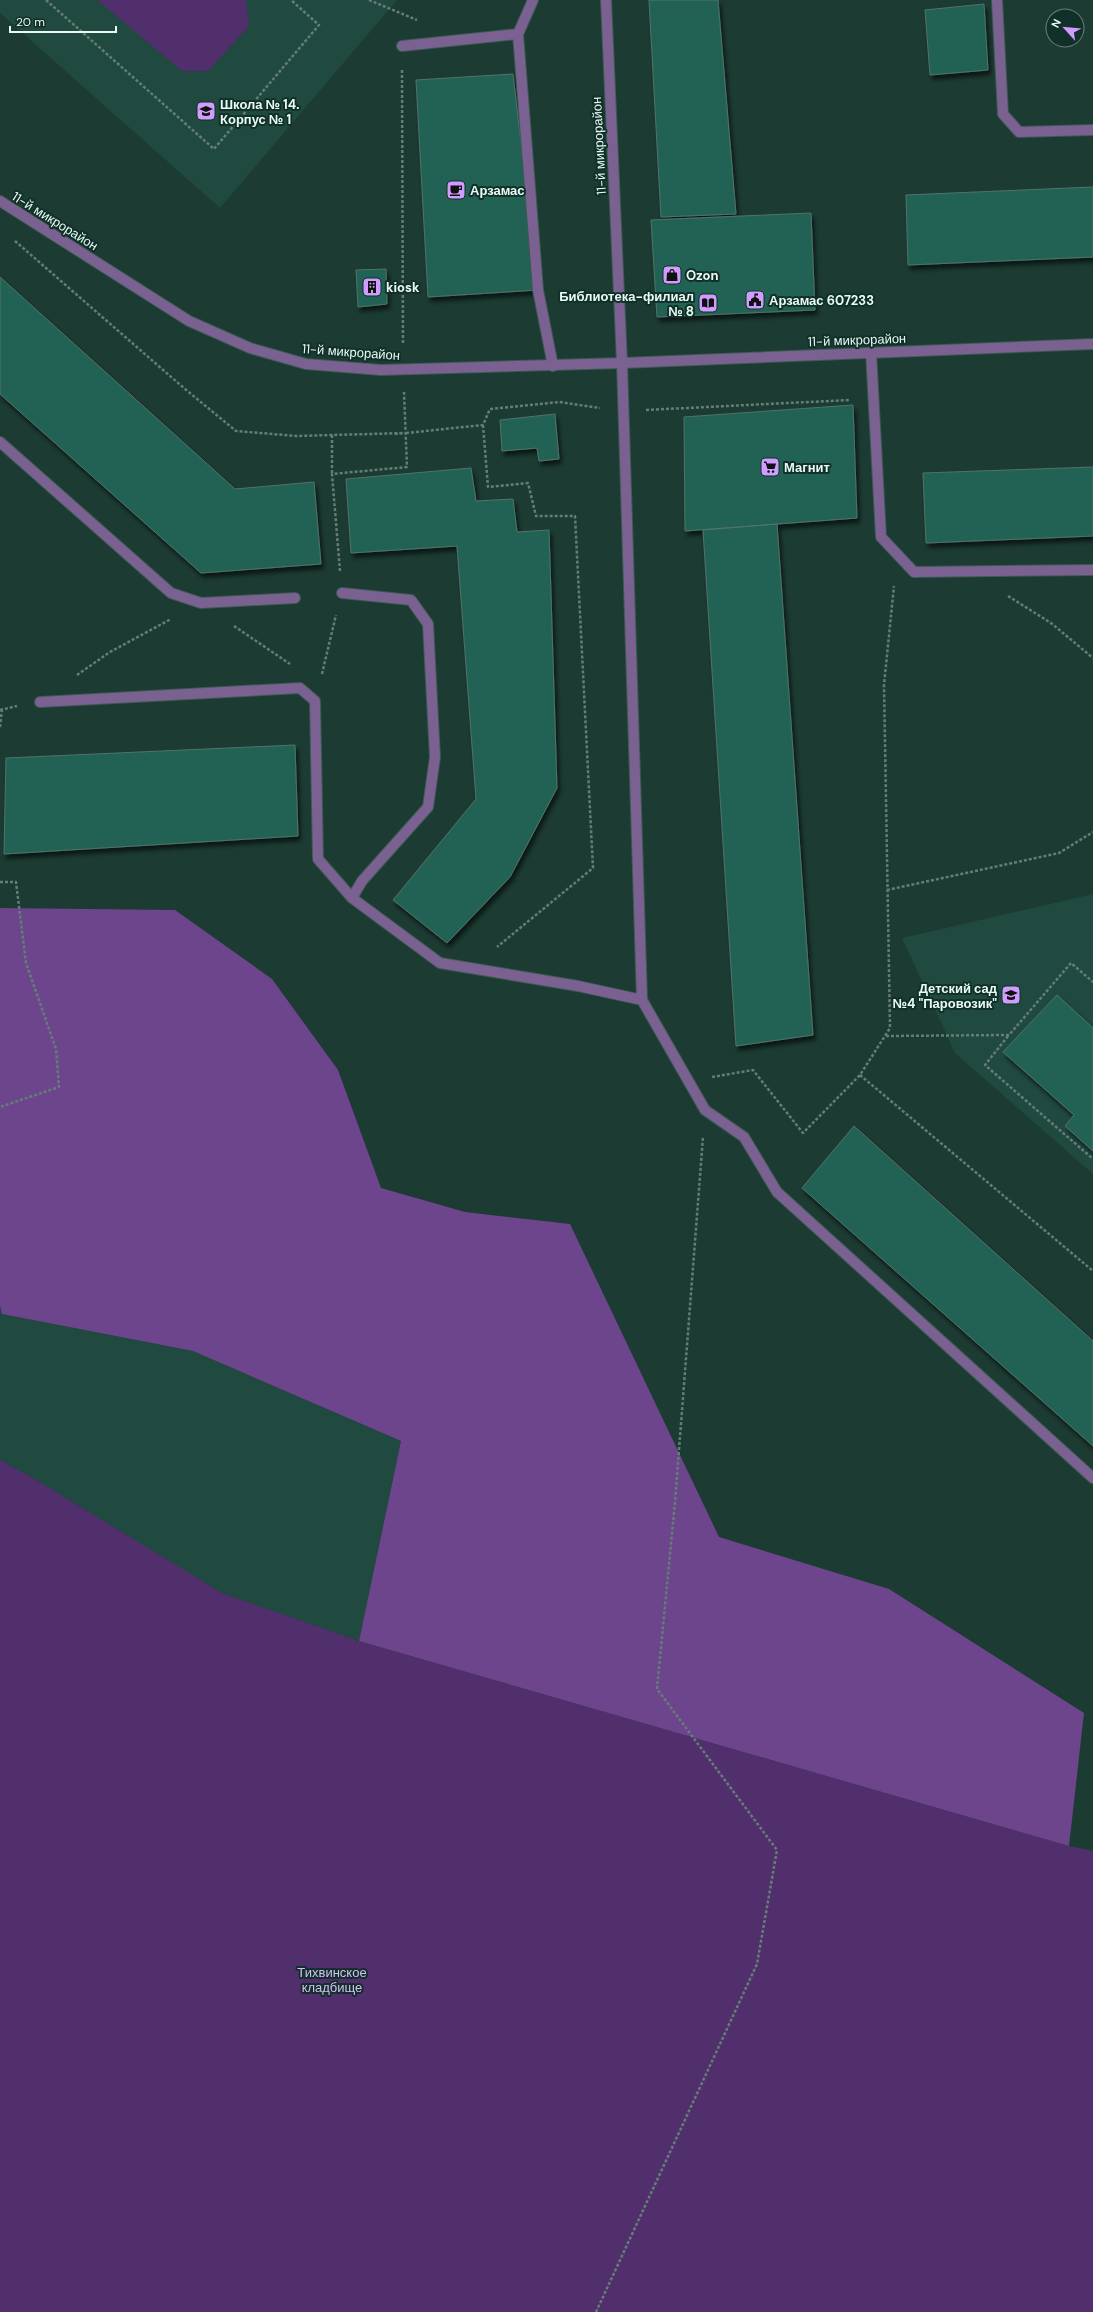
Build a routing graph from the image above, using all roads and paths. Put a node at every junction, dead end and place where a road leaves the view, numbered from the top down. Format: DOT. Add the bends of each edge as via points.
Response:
graph roads {
  1 [pos="46,0"];
  2 [pos="291,0"];
  3 [pos="369,0"];
  4 [pos="533,0"];
  5 [pos="606,0"];
  6 [pos="997,0"];
  7 [pos="518,34"];
  8 [pos="451,41"];
  9 [pos="402,46"];
  10 [pos="1093,130"];
  11 [pos="0,201"];
  12 [pos="12,238"];
  13 [pos="1093,344"];
  14 [pos="871,352"];
  15 [pos="622,363"];
  16 [pos="553,366"];
  17 [pos="403,369"];
  18 [pos="483,425"];
  19 [pos="406,433"];
  20 [pos="394,434"];
  21 [pos="332,435"];
  22 [pos="0,442"];
  23 [pos="332,474"];
  24 [pos="897,553"];
  25 [pos="1093,570"];
  26 [pos="342,593"];
  27 [pos="1006,595"];
  28 [pos="295,598"];
  29 [pos="201,603"];
  30 [pos="234,625"];
  31 [pos="1093,658"];
  32 [pos="293,666"];
  33 [pos="315,701"];
  34 [pos="40,702"];
  35 [pos="1,709"];
  36 [pos="0,727"];
  37 [pos="1093,832"];
  38 [pos="0,882"];
  39 [pos="887,890"];
  40 [pos="352,898"];
  41 [pos="472,968"];
  42 [pos="1093,982"];
  43 [pos="642,1000"];
  44 [pos="885,1036"];
  45 [pos="1009,1036"];
  46 [pos="860,1075"];
  47 [pos="688,1081"];
  48 [pos="0,1107"];
  49 [pos="705,1110"];
  50 [pos="1093,1159"];
  51 [pos="1093,1271"];
  52 [pos="1093,1478"];
  53 [pos="596,2312"];
  1 -- 2 [label="path" via="214,149 319,25"];
  3 -- 8 [label="path" via="414,18"];
  4 -- 7 [label="street"];
  5 -- 15 [label="street, 11-й микрорайон"];
  6 -- 10 [label="street" via="1003,114 1019,132"];
  7 -- 8 [label="street"];
  7 -- 16 [label="street" via="538,290"];
  8 -- 9 [label="street"];
  9 -- 17 [label="path"];
  11 -- 17 [label="street, 11-й микрорайон" via="189,321 250,348 306,364 382,370"];
  12 -- 21 [label="path" via="184,389 236,431 296,436"];
  13 -- 14 [label="street, 11-й микрорайон"];
  14 -- 15 [label="street, 11-й микрорайон"];
  14 -- 24 [label="street" via="881,537"];
  15 -- 16 [label="street, 11-й микрорайон"];
  15 -- 43 [label="street"];
  16 -- 17 [label="street, 11-й микрорайон"];
  17 -- 19 [label="path"];
  18 -- 41 [label="path" via="488,487 528,483 536,516 575,516 593,868"];
  19 -- 20 [label="path"];
  19 -- 21 [label="path"];
  19 -- 23 [label="path" via="407,467"];
  21 -- 23 [label="path"];
  22 -- 29 [label="street" via="171,593"];
  23 -- 26 [label="path"];
  24 -- 25 [label="street" via="914,572"];
  24 -- 39 [label="path" via="884,685"];
  26 -- 33 [label="path"];
  26 -- 40 [label="street" via="411,600 428,624 435,757 428,807 362,881"];
  27 -- 31 [label="path" via="1051,623"];
  28 -- 29 [label="street"];
  29 -- 34 [label="path" via="110,652"];
  30 -- 32 [label="path"];
  33 -- 34 [label="street" via="300,688"];
  33 -- 40 [label="street" via="318,859"];
  34 -- 35 [label="path"];
  35 -- 36 [label="path"];
  37 -- 39 [label="path" via="1059,853"];
  38 -- 48 [label="path" via="16,882 26,963 56,1049 60,1087"];
  39 -- 44 [label="path" via="890,1028"];
  40 -- 41 [label="street" via="440,963"];
  41 -- 43 [label="street"];
  42 -- 45 [label="path" via="1071,963"];
  43 -- 47 [label="street"];
  44 -- 45 [label="path"];
  44 -- 46 [label="path"];
  45 -- 50 [label="path" via="984,1065"];
  46 -- 47 [label="path" via="803,1133 753,1070"];
  46 -- 51 [label="path"];
  47 -- 49 [label="street"];
  49 -- 52 [label="street" via="744,1137 777,1192"];
  49 -- 53 [label="path" via="657,1689 777,1850 757,1964"];
}
